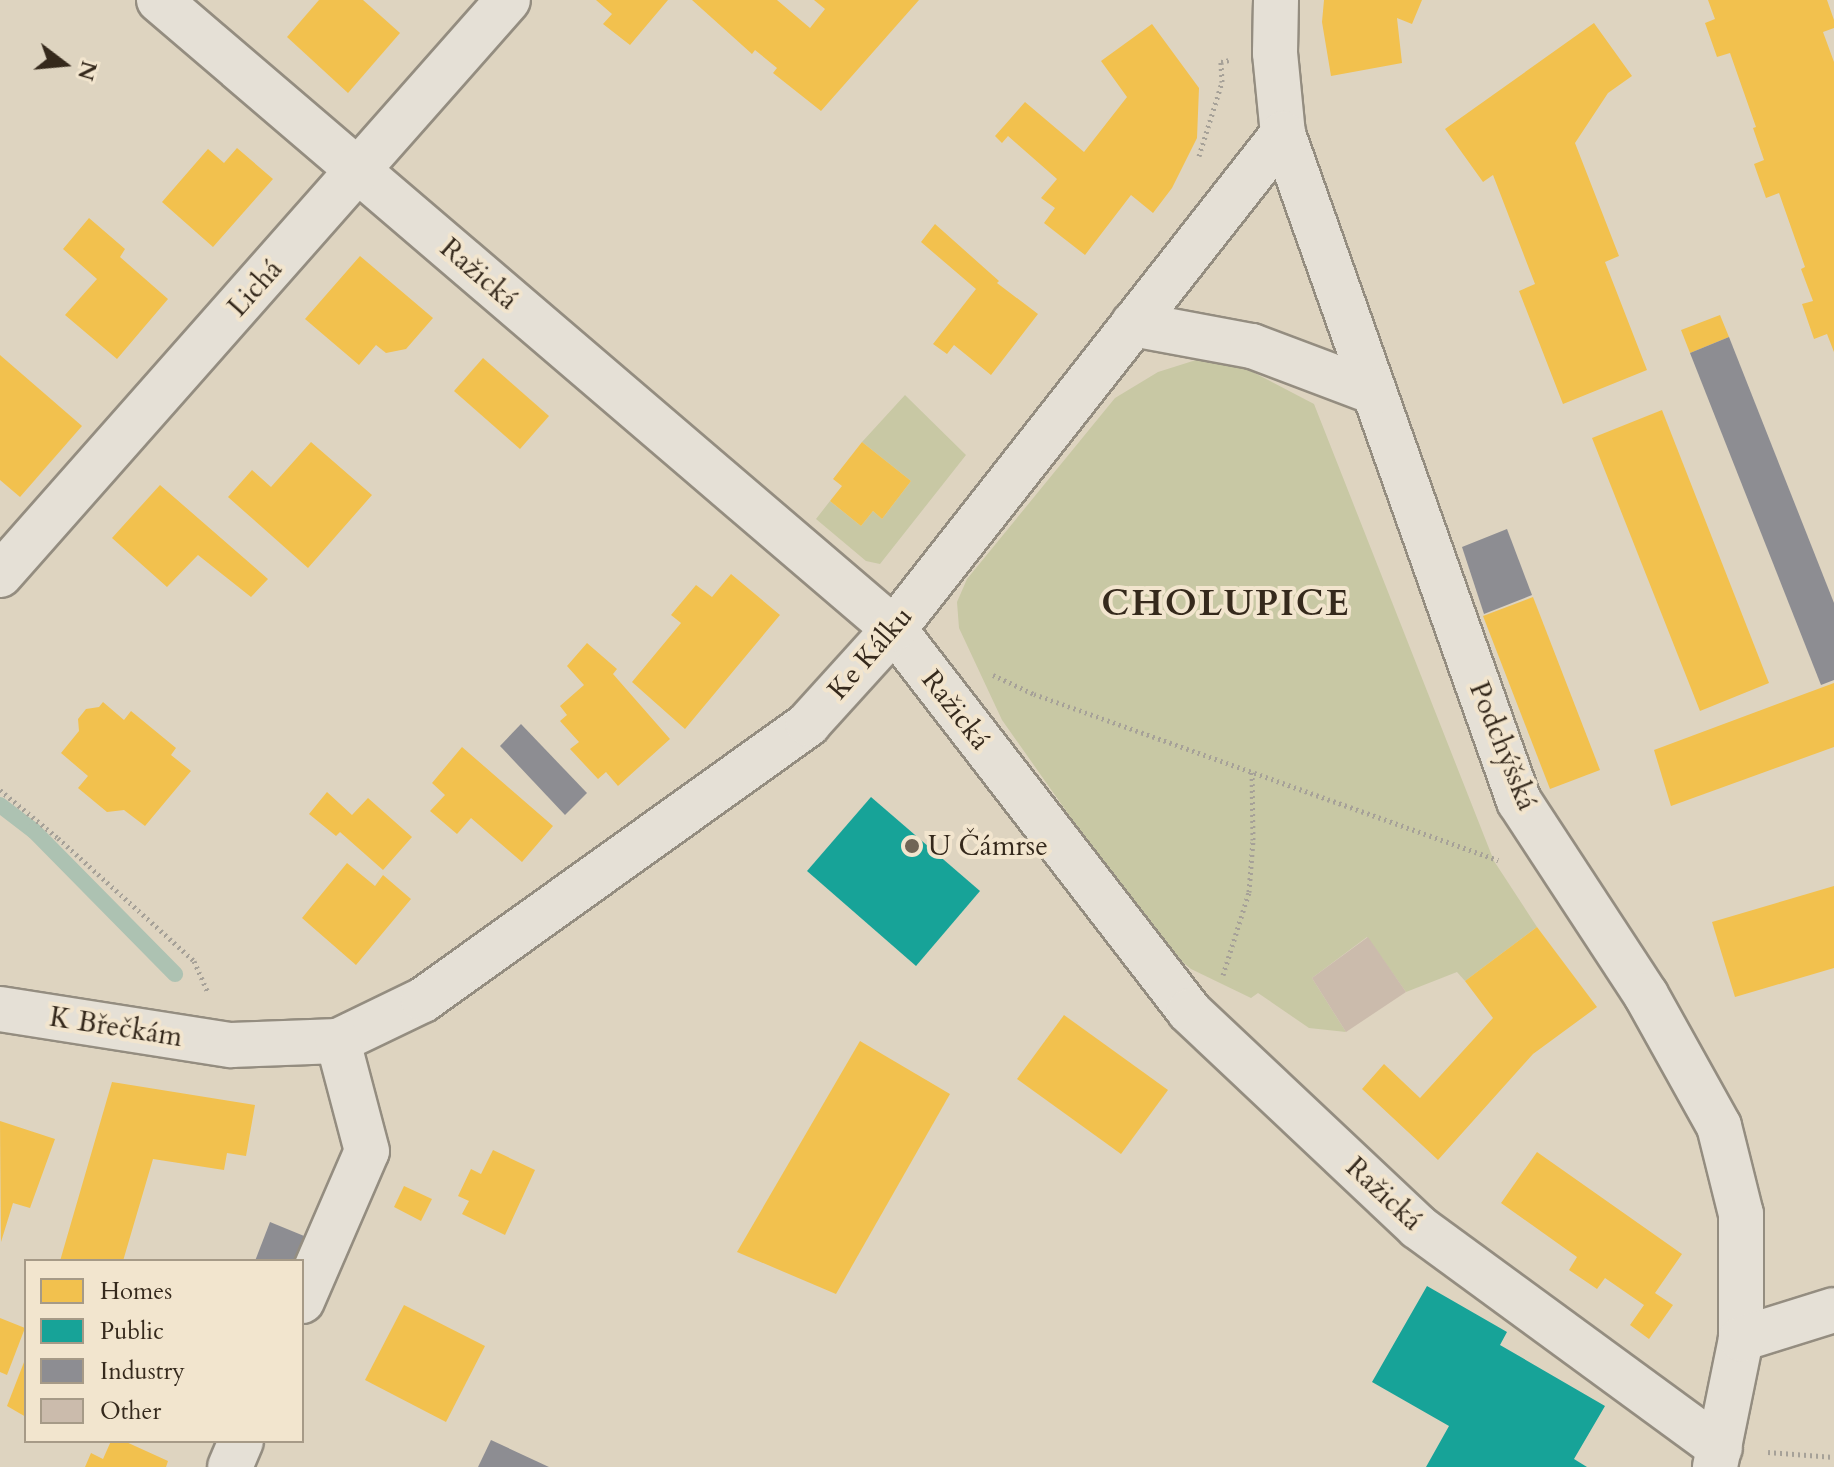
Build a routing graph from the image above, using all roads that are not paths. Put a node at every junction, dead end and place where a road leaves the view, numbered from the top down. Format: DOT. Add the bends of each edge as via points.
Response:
graph roads {
  1 [pos="159,0"];
  2 [pos="508,0"];
  3 [pos="1276,0"];
  4 [pos="1283,134"];
  5 [pos="358,171"];
  6 [pos="1133,324"];
  7 [pos="1374,392"];
  8 [pos="0,575"];
  9 [pos="894,629"];
  10 [pos="0,1009"];
  11 [pos="338,1041"];
  12 [pos="231,1045"];
  13 [pos="304,1296"];
  14 [pos="1834,1310"];
  15 [pos="1741,1339"];
  16 [pos="240,1443"];
  17 [pos="1717,1458"];
  18 [pos="230,1467"];
  1 -- 5 [label="street, Ražická"];
  2 -- 5 [label="street, Lichá"];
  3 -- 4 [label="street, Podchýšská"];
  4 -- 6 [label="street, Ke Kálku"];
  4 -- 7 [label="street, Podchýšská"];
  5 -- 8 [label="street, Lichá"];
  5 -- 9 [label="street, Ražická"];
  6 -- 7 [label="street" via="1252,346"];
  6 -- 9 [label="street, Ke Kálku"];
  7 -- 15 [label="street, Podchýšská" via="1519,801 1646,995 1719,1126 1741,1214"];
  9 -- 11 [label="street, Ke Kálku" via="808,724 423,1000"];
  9 -- 17 [label="street, Ražická" via="1189,1011 1418,1227"];
  10 -- 12 [label="street, K Břečkám"];
  11 -- 12 [label="street, Ke Kálku"];
  11 -- 13 [label="street" via="367,1151"];
  14 -- 15 [label="street"];
  15 -- 17 [label="street, Podchýšská"];
  16 -- 18 [label="street"];
}
